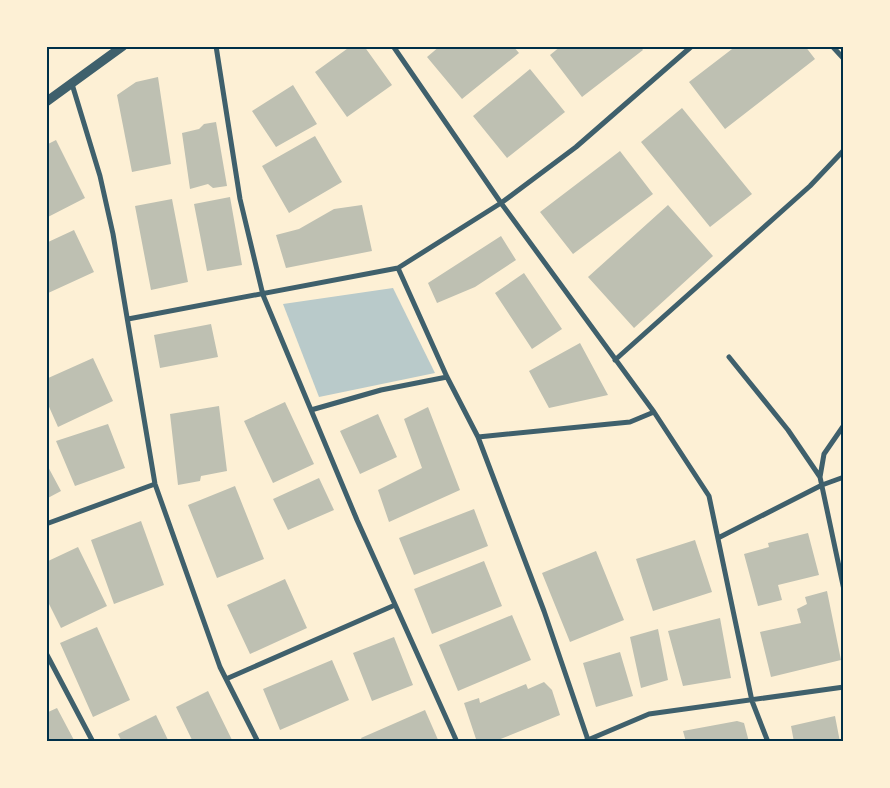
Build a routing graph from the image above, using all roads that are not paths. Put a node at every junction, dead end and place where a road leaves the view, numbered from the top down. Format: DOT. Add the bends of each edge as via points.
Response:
graph roads {
  1 [pos="123,46"];
  2 [pos="216,46"];
  3 [pos="393,46"];
  4 [pos="692,46"];
  5 [pos="832,46"];
  6 [pos="844,59"];
  7 [pos="72,84"];
  8 [pos="46,102"];
  9 [pos="844,150"];
  10 [pos="502,203"];
  11 [pos="398,268"];
  12 [pos="263,295"];
  13 [pos="128,319"];
  14 [pos="730,357"];
  15 [pos="615,360"];
  16 [pos="447,377"];
  17 [pos="311,410"];
  18 [pos="654,412"];
  19 [pos="844,425"];
  20 [pos="478,437"];
  21 [pos="820,477"];
  22 [pos="844,477"];
  23 [pos="155,484"];
  24 [pos="822,485"];
  25 [pos="46,524"];
  26 [pos="718,538"];
  27 [pos="844,590"];
  28 [pos="395,605"];
  29 [pos="46,654"];
  30 [pos="226,679"];
  31 [pos="844,687"];
  32 [pos="752,701"];
  33 [pos="585,741"];
  34 [pos="93,742"];
  35 [pos="258,742"];
  36 [pos="457,742"];
  37 [pos="768,742"];
  1 -- 7 [label="street"];
  2 -- 12 [label="street" via="240,199"];
  3 -- 10 [label="street"];
  4 -- 10 [label="street" via="576,147"];
  5 -- 6 [label="street"];
  7 -- 8 [label="street"];
  7 -- 13 [label="street" via="100,176"];
  9 -- 15 [label="street" via="810,186"];
  10 -- 11 [label="street"];
  10 -- 15 [label="street"];
  11 -- 12 [label="street"];
  11 -- 16 [label="street"];
  12 -- 13 [label="street"];
  12 -- 17 [label="street"];
  13 -- 23 [label="street"];
  14 -- 21 [label="street" via="788,430"];
  15 -- 18 [label="street"];
  16 -- 17 [label="street" via="381,390"];
  16 -- 20 [label="street"];
  17 -- 28 [label="street"];
  18 -- 20 [label="street" via="630,422"];
  18 -- 26 [label="street" via="709,496"];
  19 -- 21 [label="street" via="824,454"];
  20 -- 33 [label="street" via="544,611"];
  21 -- 24 [label="street"];
  22 -- 24 [label="street"];
  23 -- 25 [label="street"];
  23 -- 30 [label="street"];
  24 -- 26 [label="street"];
  24 -- 27 [label="street"];
  26 -- 32 [label="street"];
  28 -- 30 [label="street"];
  28 -- 36 [label="street"];
  29 -- 34 [label="street"];
  30 -- 35 [label="street"];
  31 -- 32 [label="street"];
  32 -- 33 [label="street" via="650,714"];
  32 -- 37 [label="street"];
}
